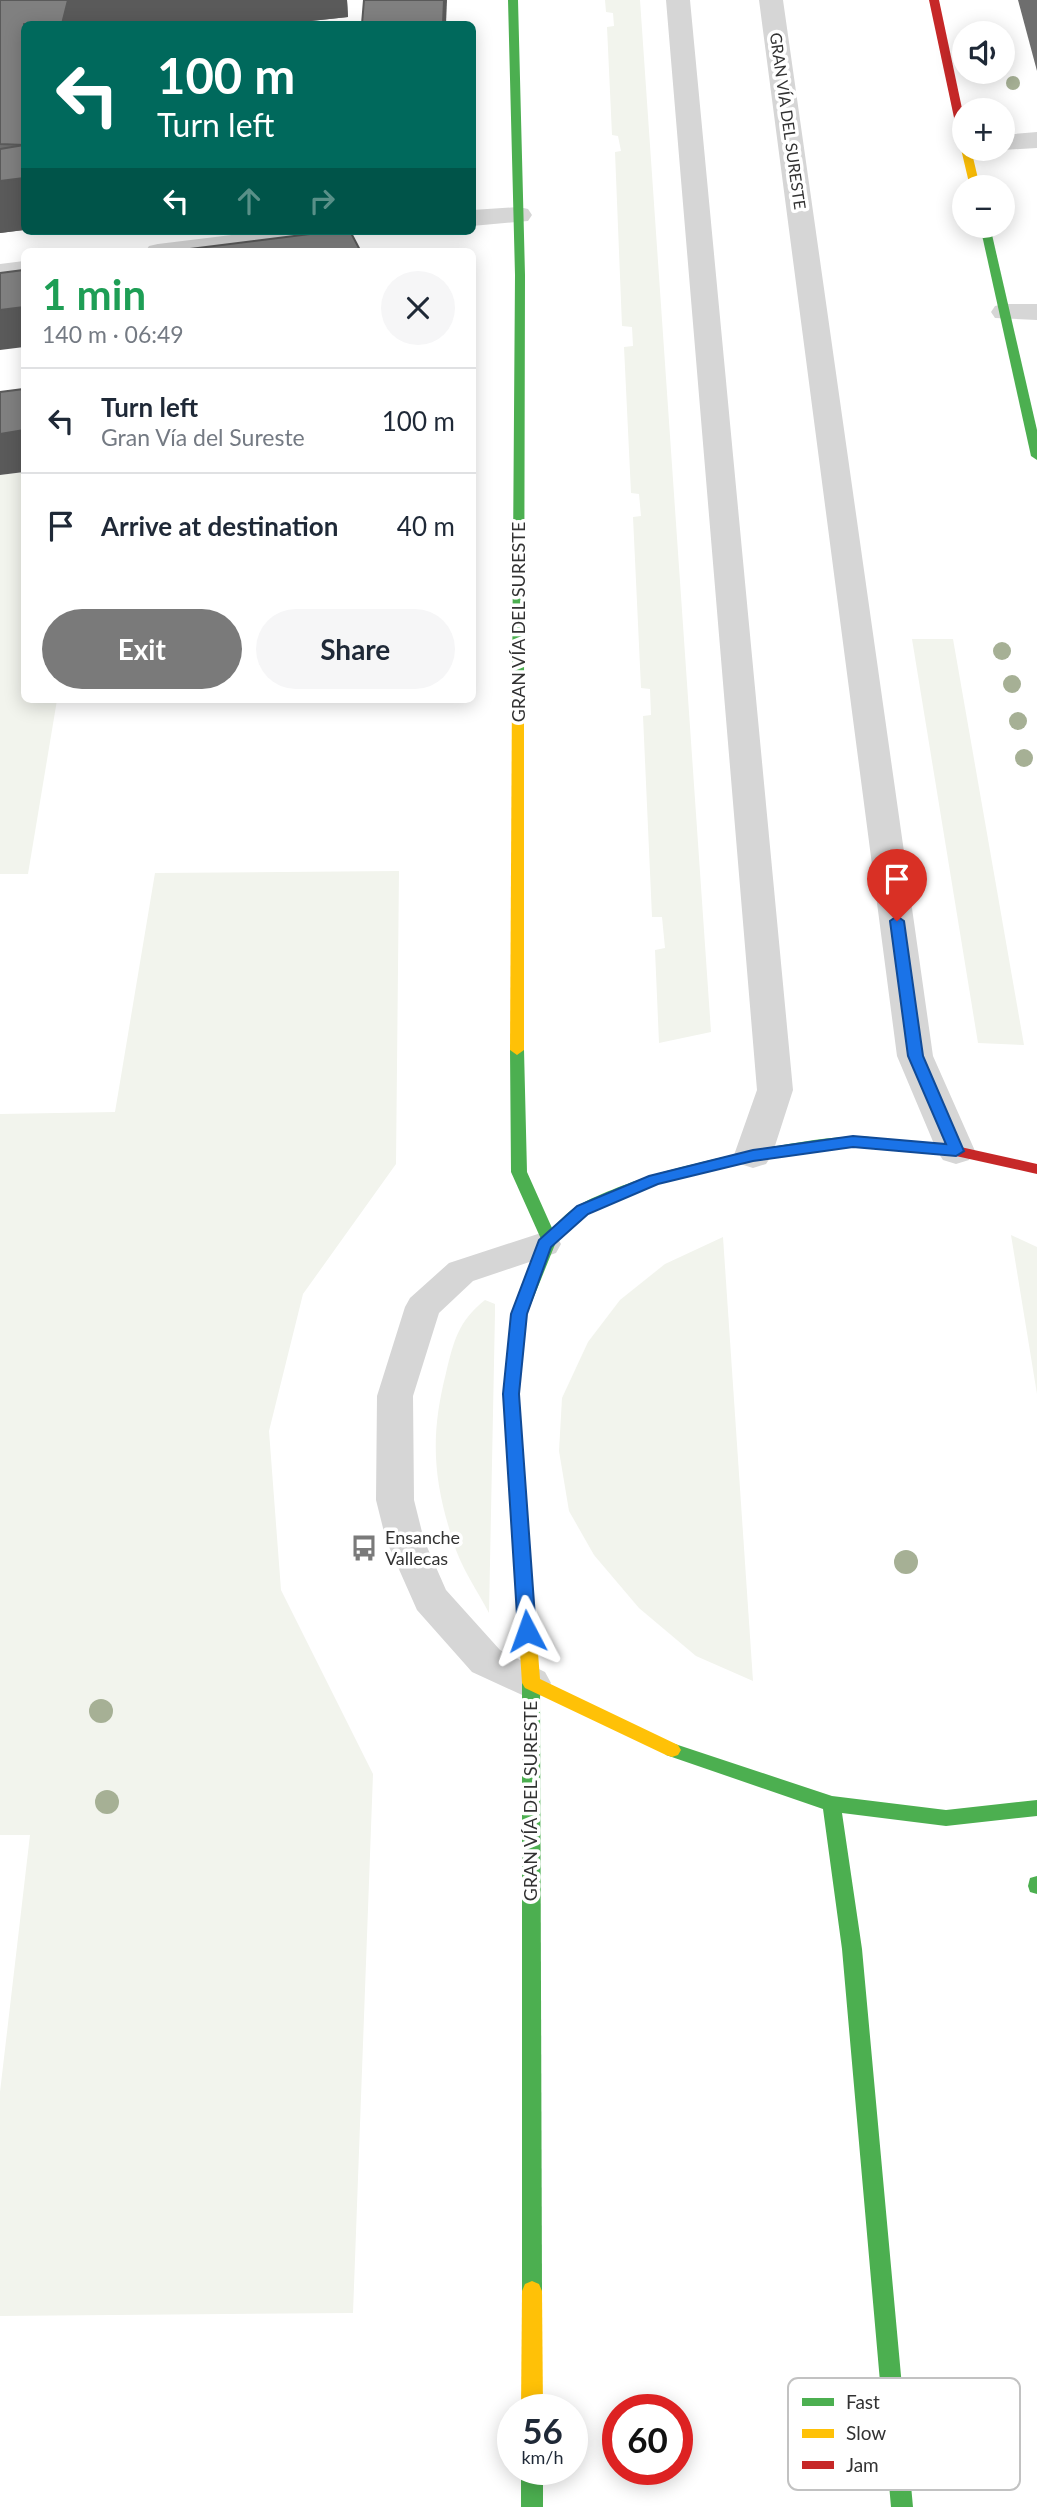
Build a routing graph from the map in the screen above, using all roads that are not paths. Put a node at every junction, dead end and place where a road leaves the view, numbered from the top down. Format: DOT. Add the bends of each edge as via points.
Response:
graph roads {
  1 [pos="513,0"];
  2 [pos="678,0"];
  3 [pos="771,0"];
  4 [pos="934,0"];
  5 [pos="955,98"];
  6 [pos="1037,140"];
  7 [pos="1015,141"];
  8 [pos="519,215"];
  9 [pos="476,218"];
  10 [pos="295,235"];
  11 [pos="988,238"];
  12 [pos="190,248"];
  13 [pos="21,269"];
  14 [pos="0,272"];
  15 [pos="1005,312"];
  16 [pos="1037,312"];
  17 [pos="1037,456"];
  18 [pos="956,1151"];
  19 [pos="753,1155"];
  20 [pos="1037,1169"];
  21 [pos="547,1242"];
  22 [pos="531,1683"];
  23 [pos="832,1804"];
  24 [pos="1037,1808"];
  25 [pos="890,2378"];
  26 [pos="532,2394"];
  27 [pos="532,2485"];
  28 [pos="532,2507"];
  1 -- 8 [label="street, GRAN VÍA DEL SURESTE"];
  2 -- 19 [label="street" via="775,1090"];
  3 -- 18 [label="street, GRAN VÍA DEL SURESTE" via="915,1056"];
  4 -- 5 [label="street"];
  6 -- 7 [label="street"];
  8 -- 9 [label="street"];
  8 -- 21 [label="street, GRAN VÍA DEL SURESTE" via="517,1105 519,1172"];
  10 -- 12 [label="street"];
  11 -- 15 [label="street"];
  13 -- 14 [label="street"];
  15 -- 16 [label="street"];
  15 -- 17 [label="street"];
  18 -- 19 [label="street" via="853,1141"];
  18 -- 20 [label="street"];
  19 -- 21 [label="street" via="654,1180 582,1210"];
  21 -- 22 [label="street" via="519,1314 511,1394"];
  21 -- 22 [label="lane, GRAN VÍA DEL SURESTE" via="461,1272 423,1307 395,1396 396,1500 405,1540 431,1600 486,1661"];
  22 -- 23 [label="street" via="686,1756"];
  22 -- 26 [label="street, GRAN VÍA DEL SURESTE"];
  23 -- 24 [label="street" via="946,1818"];
  23 -- 25 [label="street" via="852,1949"];
  27 -- 28 [label="street"];
}
